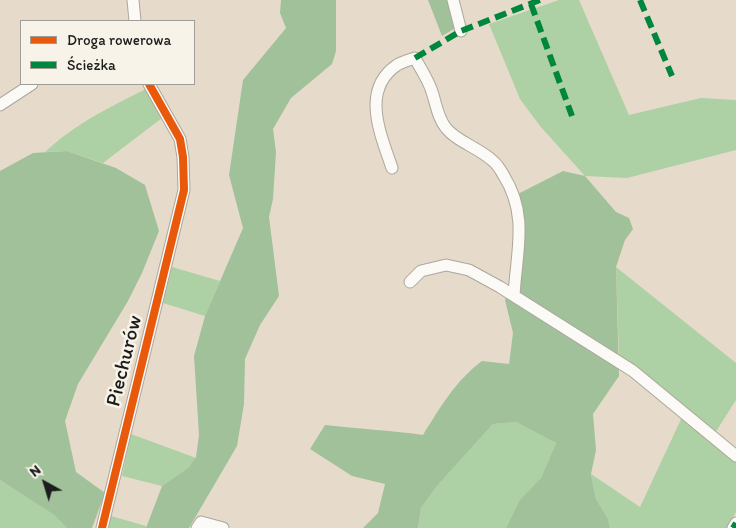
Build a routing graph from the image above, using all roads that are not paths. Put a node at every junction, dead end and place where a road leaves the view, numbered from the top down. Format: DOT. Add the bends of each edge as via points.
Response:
graph roads {
  1 [pos="133,0"];
  2 [pos="453,0"];
  3 [pos="135,18"];
  4 [pos="461,31"];
  5 [pos="30,85"];
  6 [pos="150,85"];
  7 [pos="0,105"];
  8 [pos="392,168"];
  9 [pos="515,276"];
  10 [pos="410,282"];
  11 [pos="500,287"];
  12 [pos="514,296"];
  13 [pos="736,456"];
  14 [pos="736,523"];
  15 [pos="102,528"];
  16 [pos="197,528"];
  17 [pos="224,528"];
  18 [pos="733,528"];
  1 -- 3 [label="street"];
  2 -- 4 [label="street"];
  5 -- 7 [label="street"];
  6 -- 15 [label="street, Piechurów" via="180,140 185,178 182,202"];
  8 -- 9 [label="street" via="377,122 376,95 383,77 398,64 415,58 447,129 495,162 508,182 520,220"];
  9 -- 11 [label="street"];
  9 -- 12 [label="street"];
  10 -- 11 [label="street" via="421,271 446,265 469,270"];
  11 -- 12 [label="street"];
  12 -- 13 [label="street" via="633,371"];
  14 -- 18 [label="street"];
  16 -- 17 [label="street" via="201,522"];
}
